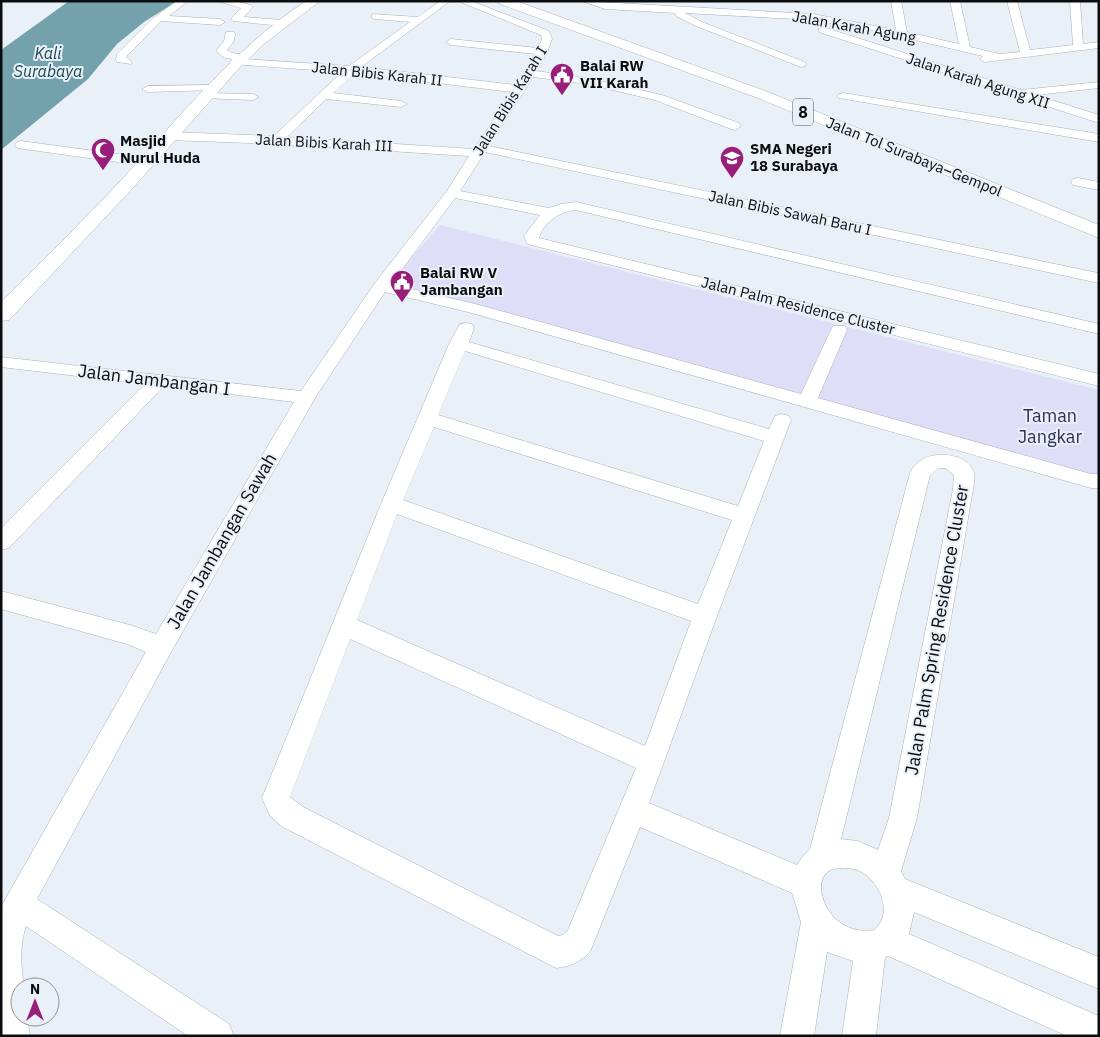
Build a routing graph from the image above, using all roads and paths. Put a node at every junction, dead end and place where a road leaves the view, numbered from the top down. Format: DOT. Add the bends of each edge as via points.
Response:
graph roads {
  1 [pos="184,1"];
  2 [pos="221,1"];
  3 [pos="314,1"];
  4 [pos="446,1"];
  5 [pos="462,1"];
  6 [pos="504,1"];
  7 [pos="532,1"];
  8 [pos="586,1"];
  9 [pos="896,1"];
  10 [pos="955,1"];
  11 [pos="1012,1"];
  12 [pos="1076,1"];
  13 [pos="668,7"];
  14 [pos="772,14"];
  15 [pos="375,16"];
  16 [pos="160,18"];
  17 [pos="420,20"];
  18 [pos="220,22"];
  19 [pos="282,23"];
  20 [pos="230,34"];
  21 [pos="902,34"];
  22 [pos="451,42"];
  23 [pos="1099,45"];
  24 [pos="965,48"];
  25 [pos="1078,48"];
  26 [pos="1067,49"];
  27 [pos="542,52"];
  28 [pos="1026,54"];
  29 [pos="1090,56"];
  30 [pos="1000,57"];
  31 [pos="238,60"];
  32 [pos="127,62"];
  33 [pos="802,64"];
  34 [pos="932,65"];
  35 [pos="351,69"];
  36 [pos="530,73"];
  37 [pos="1099,85"];
  38 [pos="148,89"];
  39 [pos="519,90"];
  40 [pos="209,92"];
  41 [pos="1016,94"];
  42 [pos="323,95"];
  43 [pos="843,96"];
  44 [pos="252,97"];
  45 [pos="401,104"];
  46 [pos="888,104"];
  47 [pos="1099,119"];
  48 [pos="736,126"];
  49 [pos="895,133"];
  50 [pos="169,136"];
  51 [pos="1099,138"];
  52 [pos="277,140"];
  53 [pos="21,146"];
  54 [pos="1099,149"];
  55 [pos="480,151"];
  56 [pos="146,162"];
  57 [pos="1078,182"];
  58 [pos="1099,186"];
  59 [pos="452,194"];
  60 [pos="550,213"];
  61 [pos="1099,232"];
  62 [pos="1098,278"];
  63 [pos="381,286"];
  64 [pos="1,315"];
  65 [pos="1099,329"];
  66 [pos="838,330"];
  67 [pos="1,362"];
  68 [pos="1099,380"];
  69 [pos="158,382"];
  70 [pos="306,397"];
  71 [pos="807,401"];
  72 [pos="427,418"];
  73 [pos="1099,481"];
  74 [pos="391,504"];
  75 [pos="745,516"];
  76 [pos="1,542"];
  77 [pos="1,600"];
  78 [pos="705,616"];
  79 [pos="344,625"];
  80 [pos="161,647"];
  81 [pos="652,762"];
  82 [pos="633,810"];
  83 [pos="822,858"];
  84 [pos="890,882"];
  85 [pos="806,884"];
  86 [pos="17,905"];
  87 [pos="817,921"];
  88 [pos="4,941"];
  89 [pos="879,944"];
  90 [pos="1099,973"];
  91 [pos="1099,1033"];
  92 [pos="13,1036"];
  93 [pos="217,1036"];
  94 [pos="797,1036"];
  95 [pos="859,1036"];
  1 -- 16 [label="street"];
  2 -- 19 [label="street" via="248,7 236,19"];
  3 -- 19 [label="main road"];
  4 -- 17 [label="street"];
  5 -- 27 [label="street, Jalan Bibis Karah I" via="544,32 548,38"];
  6 -- 61 [label="main road, Jalan Tol Surabaya–Gempol / 8" via="763,95"];
  7 -- 49 [label="main road, Jalan Tol Surabaya–Gempol / 8" via="732,70"];
  8 -- 13 [label="street, Jalan Karah Agung" via="602,6"];
  9 -- 21 [label="street"];
  10 -- 24 [label="street"];
  11 -- 28 [label="street"];
  12 -- 25 [label="street"];
  13 -- 14 [label="street, Jalan Karah Agung"];
  13 -- 33 [label="street" via="699,24"];
  14 -- 21 [label="street, Jalan Karah Agung" via="813,17"];
  14 -- 34 [label="street, Jalan Karah Agung XII"];
  15 -- 17 [label="street"];
  16 -- 18 [label="street"];
  16 -- 32 [label="street" via="121,56 121,60"];
  17 -- 35 [label="street"];
  19 -- 31 [label="main road"];
  20 -- 31 [label="street" via="221,51"];
  21 -- 24 [label="street, Jalan Karah Agung"];
  22 -- 27 [label="street"];
  23 -- 25 [label="street"];
  24 -- 30 [label="street, Jalan Karah Agung"];
  25 -- 26 [label="street"];
  26 -- 28 [label="street"];
  26 -- 29 [label="street"];
  27 -- 36 [label="street, Jalan Bibis Karah I"];
  28 -- 30 [label="street"];
  30 -- 34 [label="street"];
  31 -- 35 [label="street, Jalan Bibis Karah II"];
  31 -- 40 [label="main road"];
  34 -- 41 [label="street, Jalan Karah Agung XII"];
  35 -- 39 [label="street, Jalan Bibis Karah II"];
  35 -- 42 [label="street"];
  36 -- 39 [label="street, Jalan Bibis Karah I"];
  36 -- 48 [label="street" via="587,81 658,97"];
  37 -- 41 [label="street"];
  38 -- 40 [label="street"];
  39 -- 55 [label="street, Jalan Bibis Karah I"];
  40 -- 44 [label="street"];
  40 -- 50 [label="main road"];
  41 -- 47 [label="street, Jalan Karah Agung XII"];
  42 -- 45 [label="street"];
  42 -- 52 [label="street"];
  43 -- 46 [label="street"];
  46 -- 51 [label="street"];
  46 -- 54 [label="street" via="899,113 920,120"];
  50 -- 52 [label="street, Jalan Bibis Karah III"];
  50 -- 56 [label="main road"];
  52 -- 55 [label="street, Jalan Bibis Karah III"];
  53 -- 56 [label="street"];
  55 -- 59 [label="street, Jalan Bibis Karah I"];
  55 -- 62 [label="street, Jalan Bibis Sawah Baru I"];
  56 -- 64 [label="main road"];
  57 -- 58 [label="street"];
  59 -- 60 [label="street"];
  59 -- 63 [label="street, Jalan Jambangan Sawah"];
  60 -- 65 [label="street" via="565,206 576,206"];
  60 -- 68 [label="street, Jalan Palm Residence Cluster" via="531,236 532,240"];
  63 -- 70 [label="street, Jalan Jambangan Sawah"];
  63 -- 71 [label="street" via="473,308"];
  66 -- 71 [label="street"];
  67 -- 69 [label="street, Jalan Jambangan I"];
  69 -- 70 [label="street, Jalan Jambangan I"];
  69 -- 76 [label="street"];
  70 -- 80 [label="street, Jalan Jambangan Sawah"];
  71 -- 73 [label="street"];
  72 -- 74 [label="street"];
  72 -- 75 [label="street"];
  72 -- 75 [label="street" via="462,336 778,429"];
  74 -- 78 [label="street"];
  74 -- 79 [label="street"];
  75 -- 78 [label="street"];
  77 -- 80 [label="street" via="130,635"];
  78 -- 81 [label="street"];
  79 -- 81 [label="street"];
  79 -- 82 [label="street" via="276,793 277,803 293,817 556,952 562,952 575,947 579,941"];
  80 -- 86 [label="street, Jalan Jambangan Sawah"];
  81 -- 82 [label="street"];
  82 -- 85 [label="street"];
  83 -- 84 [label="street" via="837,852 854,854 870,861"];
  83 -- 84 [label="street, Jalan Palm Spring Residence Cluster" via="920,473 929,464 942,461 956,464 964,474 963,490"];
  83 -- 85 [label="street" via="811,869"];
  84 -- 89 [label="street" via="900,909 897,927"];
  84 -- 90 [label="street"];
  85 -- 87 [label="street" via="808,903"];
  86 -- 88 [label="street, Jalan Jambangan Sawah"];
  86 -- 93 [label="street"];
  87 -- 89 [label="street" via="832,937 851,946"];
  87 -- 94 [label="street"];
  88 -- 92 [label="street, Jalan Jambangan Sawah"];
  89 -- 91 [label="street"];
  89 -- 95 [label="street"];
}
